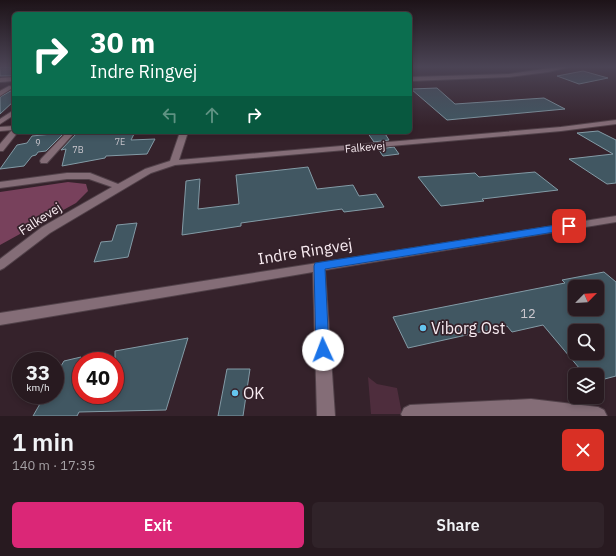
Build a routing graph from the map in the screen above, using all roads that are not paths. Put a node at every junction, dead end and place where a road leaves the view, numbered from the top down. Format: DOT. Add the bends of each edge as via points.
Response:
graph roads {
  1 [pos="11,87"];
  2 [pos="0,94"];
  3 [pos="12,113"];
  4 [pos="0,122"];
  5 [pos="616,122"];
  6 [pos="12,128"];
  7 [pos="0,129"];
  8 [pos="12,134"];
  9 [pos="69,134"];
  10 [pos="183,134"];
  11 [pos="0,149"];
  12 [pos="44,161"];
  13 [pos="174,163"];
  14 [pos="0,185"];
  15 [pos="119,187"];
  16 [pos="616,219"];
  17 [pos="0,265"];
  18 [pos="319,266"];
  19 [pos="0,319"];
  20 [pos="410,414"];
  21 [pos="326,416"];
  22 [pos="598,416"];
  1 -- 2 [label="street"];
  3 -- 4 [label="street"];
  5 -- 13 [label="street, Falkevej" via="554,130"];
  6 -- 7 [label="street"];
  8 -- 11 [label="street"];
  9 -- 12 [label="street"];
  10 -- 13 [label="street"];
  13 -- 15 [label="street, Falkevej" via="148,171"];
  14 -- 15 [label="street" via="67,176 90,176"];
  15 -- 17 [label="street, Falkevej" via="46,230"];
  16 -- 18 [label="street, Indre Ringvej"];
  18 -- 19 [label="street, Indre Ringvej"];
  18 -- 21 [label="street"];
  20 -- 22 [label="street" via="531,408"];
}
